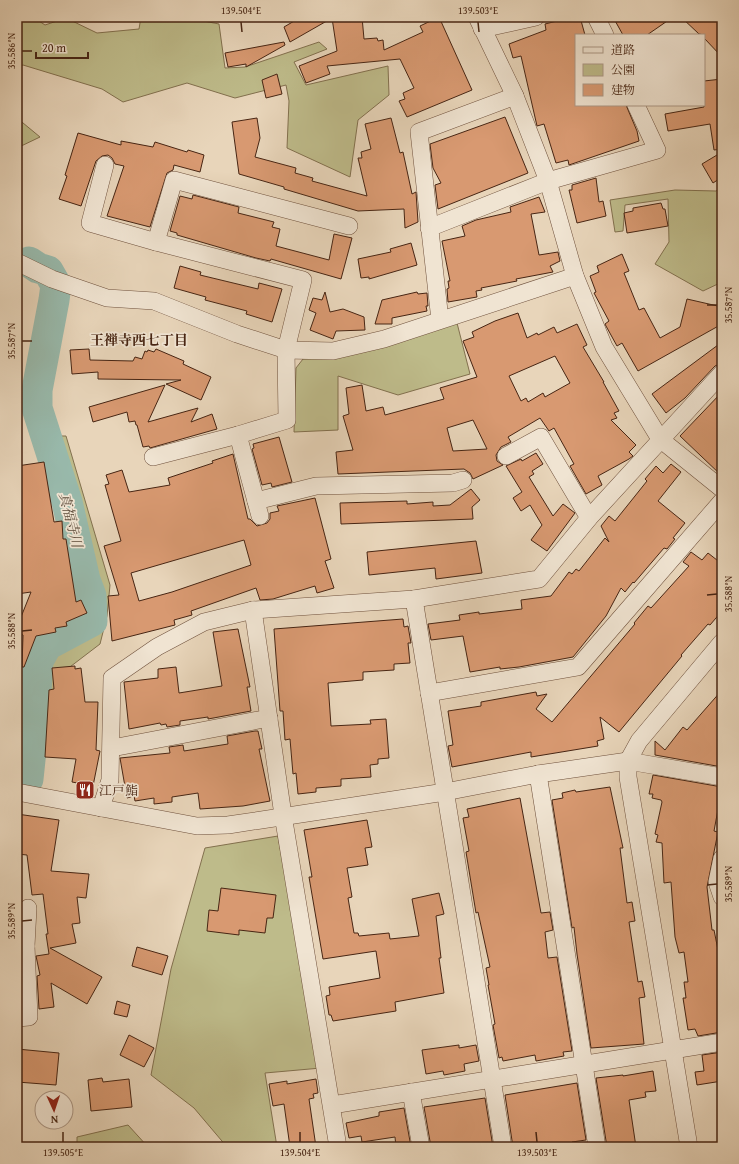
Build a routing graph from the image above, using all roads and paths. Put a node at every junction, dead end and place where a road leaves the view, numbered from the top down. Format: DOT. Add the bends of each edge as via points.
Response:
graph roads {
  1 [pos="536,17"];
  2 [pos="596,17"];
  3 [pos="479,23"];
  4 [pos="604,34"];
  5 [pos="515,96"];
  6 [pos="636,106"];
  7 [pos="105,165"];
  8 [pos="548,181"];
  9 [pos="349,226"];
  10 [pos="429,228"];
  11 [pos="156,242"];
  12 [pos="17,262"];
  13 [pos="575,276"];
  14 [pos="440,320"];
  15 [pos="286,350"];
  16 [pos="722,373"];
  17 [pos="238,435"];
  18 [pos="660,440"];
  19 [pos="506,456"];
  20 [pos="153,457"];
  21 [pos="463,480"];
  22 [pos="722,490"];
  23 [pos="722,501"];
  24 [pos="589,518"];
  25 [pos="414,599"];
  26 [pos="253,610"];
  27 [pos="722,642"];
  28 [pos="429,693"];
  29 [pos="269,718"];
  30 [pos="112,748"];
  31 [pos="628,761"];
  32 [pos="538,774"];
  33 [pos="722,777"];
  34 [pos="17,792"];
  35 [pos="445,792"];
  36 [pos="101,808"];
  37 [pos="283,815"];
  38 [pos="722,858"];
  39 [pos="722,897"];
  40 [pos="28,908"];
  41 [pos="22,946"];
  42 [pos="17,1018"];
  43 [pos="722,1042"];
  44 [pos="673,1051"];
  45 [pos="584,1065"];
  46 [pos="490,1080"];
  47 [pos="411,1092"];
  48 [pos="332,1105"];
  49 [pos="338,1147"];
  50 [pos="421,1147"];
  51 [pos="503,1147"];
  52 [pos="597,1147"];
  53 [pos="689,1147"];
  1 -- 3 [label="street"];
  2 -- 4 [label="street"];
  3 -- 5 [label="street"];
  5 -- 8 [label="street"];
  5 -- 10 [label="street" via="419,132"];
  6 -- 8 [label="street" via="657,150"];
  7 -- 11 [label="street" via="90,223"];
  8 -- 10 [label="street"];
  8 -- 13 [label="street"];
  9 -- 11 [label="street" via="174,180"];
  10 -- 14 [label="street"];
  11 -- 15 [label="street" via="303,280"];
  12 -- 15 [label="street" via="52,279 107,298 154,301 236,334"];
  13 -- 14 [label="street"];
  13 -- 18 [label="street" via="604,346"];
  14 -- 15 [label="street" via="384,340 333,351"];
  15 -- 17 [label="street" via="286,420"];
  16 -- 18 [label="street"];
  17 -- 20 [label="street"];
  17 -- 21 [label="street" via="258,508 316,486"];
  18 -- 22 [label="street"];
  18 -- 24 [label="street"];
  19 -- 24 [label="street" via="541,437"];
  23 -- 28 [label="street" via="578,667"];
  24 -- 25 [label="street" via="539,579"];
  25 -- 26 [label="street"];
  25 -- 28 [label="street"];
  26 -- 29 [label="street"];
  26 -- 30 [label="street" via="204,622 157,647 112,678"];
  27 -- 31 [label="street" via="639,741"];
  28 -- 35 [label="street"];
  29 -- 30 [label="street"];
  29 -- 37 [label="street"];
  30 -- 36 [label="street" via="110,780"];
  31 -- 32 [label="street"];
  31 -- 33 [label="street"];
  31 -- 44 [label="street" via="628,777"];
  32 -- 35 [label="street"];
  32 -- 45 [label="street"];
  34 -- 36 [label="street"];
  35 -- 37 [label="street"];
  35 -- 46 [label="street"];
  36 -- 37 [label="street" via="197,826 228,825"];
  37 -- 48 [label="street"];
  38 -- 39 [label="street" via="717,882"];
  40 -- 41 [label="street"];
  41 -- 42 [label="street" via="29,1017"];
  43 -- 44 [label="street"];
  44 -- 45 [label="street"];
  44 -- 53 [label="street"];
  45 -- 46 [label="street"];
  45 -- 52 [label="street"];
  46 -- 47 [label="street"];
  46 -- 51 [label="street"];
  47 -- 48 [label="street"];
  47 -- 50 [label="street"];
  48 -- 49 [label="street"];
}
